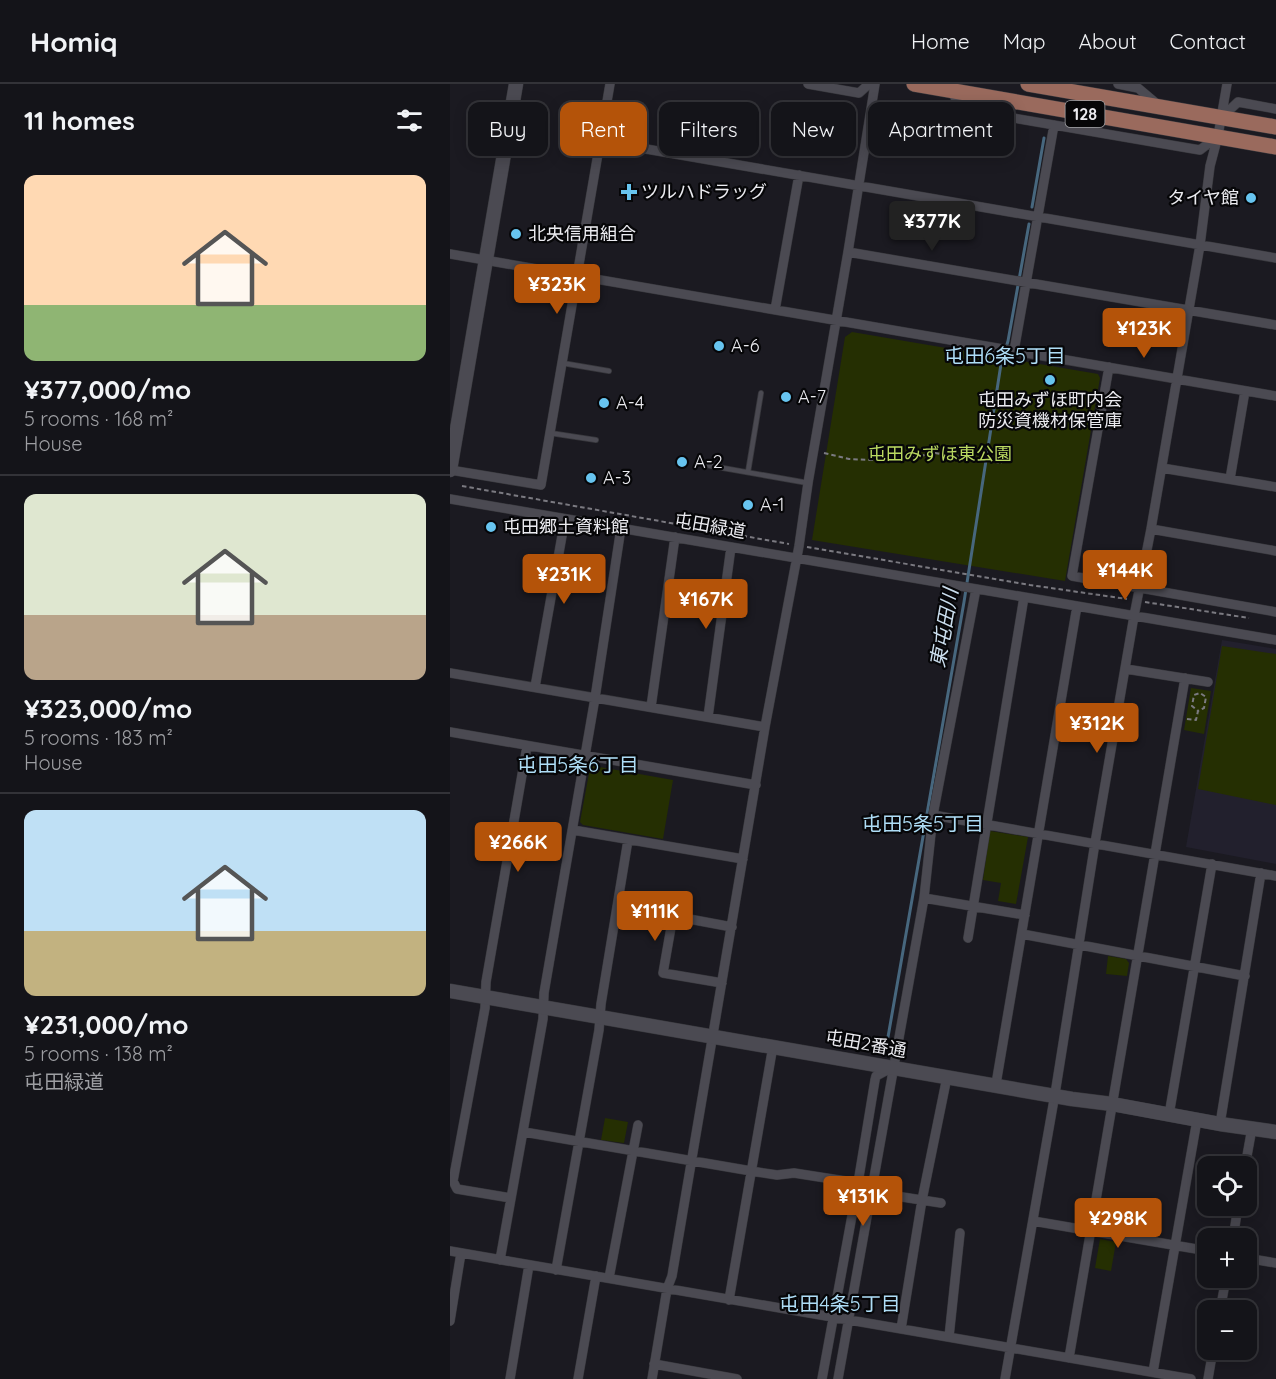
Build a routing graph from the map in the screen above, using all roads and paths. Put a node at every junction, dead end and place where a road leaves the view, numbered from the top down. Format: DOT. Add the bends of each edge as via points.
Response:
graph roads {
  1 [pos="516,84"];
  2 [pos="610,84"];
  3 [pos="807,84"];
  4 [pos="869,84"];
  5 [pos="875,84"];
  6 [pos="914,84"];
  7 [pos="1028,84"];
  8 [pos="1119,84"];
  9 [pos="1227,84"];
  10 [pos="951,90"];
  11 [pos="607,102"];
  12 [pos="1160,107"];
  13 [pos="1276,109"];
  14 [pos="1221,117"];
  15 [pos="1054,125"];
  16 [pos="1276,127"];
  17 [pos="1218,136"];
  18 [pos="1276,147"];
  19 [pos="647,149"];
  20 [pos="598,156"];
  21 [pos="799,175"];
  22 [pos="858,187"];
  23 [pos="1038,217"];
  24 [pos="1200,245"];
  25 [pos="848,252"];
  26 [pos="450,254"];
  27 [pos="1276,258"];
  28 [pos="486,260"];
  29 [pos="579,277"];
  30 [pos="1019,281"];
  31 [pos="775,310"];
  32 [pos="1189,310"];
  33 [pos="836,321"];
  34 [pos="1276,325"];
  35 [pos="1007,350"];
  36 [pos="562,363"];
  37 [pos="1109,367"];
  38 [pos="609,371"];
  39 [pos="1177,379"];
  40 [pos="1245,392"];
  41 [pos="760,393"];
  42 [pos="1276,396"];
  43 [pos="550,433"];
  44 [pos="596,440"];
  45 [pos="824,453"];
  46 [pos="1002,463"];
  47 [pos="706,465"];
  48 [pos="1162,468"];
  49 [pos="450,470"];
  50 [pos="748,472"];
  51 [pos="1230,479"];
  52 [pos="808,483"];
  53 [pos="462,486"];
  54 [pos="1276,487"];
  55 [pos="450,498"];
  56 [pos="565,519"];
  57 [pos="621,528"];
  58 [pos="1151,529"];
  59 [pos="675,537"];
  60 [pos="789,544"];
  61 [pos="731,547"];
  62 [pos="807,547"];
  63 [pos="1276,551"];
  64 [pos="796,559"];
  65 [pos="970,588"];
  66 [pos="1139,588"];
  67 [pos="1024,597"];
  68 [pos="1137,600"];
  69 [pos="1077,606"];
  70 [pos="1276,612"];
  71 [pos="1134,616"];
  72 [pos="1253,619"];
  73 [pos="1276,640"];
  74 [pos="1126,669"];
  75 [pos="450,673"];
  76 [pos="1185,678"];
  77 [pos="1208,682"];
  78 [pos="535,687"];
  79 [pos="596,698"];
  80 [pos="651,707"];
  81 [pos="1198,711"];
  82 [pos="708,717"];
  83 [pos="1184,718"];
  84 [pos="765,727"];
  85 [pos="450,732"];
  86 [pos="527,746"];
  87 [pos="584,755"];
  88 [pos="756,784"];
  89 [pos="933,815"];
  90 [pos="986,824"];
  91 [pos="573,830"];
  92 [pos="1039,833"];
  93 [pos="628,840"];
  94 [pos="1095,843"];
  95 [pos="1155,854"];
  96 [pos="743,859"];
  97 [pos="1212,864"];
  98 [pos="1262,873"];
  99 [pos="1276,876"];
  100 [pos="924,898"];
  101 [pos="974,907"];
  102 [pos="1025,915"];
  103 [pos="732,927"];
  104 [pos="1022,934"];
  105 [pos="968,938"];
  106 [pos="1078,944"];
  107 [pos="1138,955"];
  108 [pos="1194,966"];
  109 [pos="1245,976"];
  110 [pos="722,983"];
  111 [pos="450,990"];
  112 [pos="485,997"];
  113 [pos="544,1007"];
  114 [pos="600,1016"];
  115 [pos="713,1036"];
  116 [pos="773,1046"];
  117 [pos="893,1067"];
  118 [pos="947,1077"];
  119 [pos="996,1084"];
  120 [pos="1055,1094"];
  121 [pos="1112,1104"];
  122 [pos="1169,1116"];
  123 [pos="1197,1120"];
  124 [pos="1220,1124"];
  125 [pos="638,1125"];
  126 [pos="1252,1128"];
  127 [pos="525,1131"];
  128 [pos="1276,1132"];
  129 [pos="580,1142"];
  130 [pos="633,1150"];
  131 [pos="1247,1156"];
  132 [pos="454,1158"];
  133 [pos="692,1160"];
  134 [pos="750,1171"];
  135 [pos="858,1183"];
  136 [pos="870,1192"];
  137 [pos="511,1198"];
  138 [pos="922,1200"];
  139 [pos="941,1203"];
  140 [pos="1033,1221"];
  141 [pos="1091,1231"];
  142 [pos="960,1233"];
  143 [pos="1174,1245"];
  144 [pos="1197,1249"];
  145 [pos="450,1251"];
  146 [pos="461,1253"];
  147 [pos="500,1260"];
  148 [pos="1257,1260"];
  149 [pos="1276,1263"];
  150 [pos="529,1265"];
  151 [pos="556,1270"];
  152 [pos="596,1276"];
  153 [pos="609,1278"];
  154 [pos="667,1289"];
  155 [pos="729,1300"];
  156 [pos="832,1317"];
  157 [pos="848,1320"];
  158 [pos="450,1321"];
  159 [pos="901,1329"];
  160 [pos="949,1337"];
  161 [pos="1011,1348"];
  162 [pos="1069,1358"];
  163 [pos="1211,1360"];
  164 [pos="654,1364"];
  165 [pos="1153,1372"];
  166 [pos="510,1379"];
  167 [pos="578,1379"];
  168 [pos="652,1379"];
  169 [pos="737,1379"];
  170 [pos="822,1379"];
  171 [pos="838,1379"];
  172 [pos="1005,1379"];
  173 [pos="1187,1379"];
  174 [pos="1208,1379"];
  1 -- 28 [label="street"];
  2 -- 11 [label="street"];
  3 -- 4 [label="street" via="859,93"];
  5 -- 22 [label="street"];
  6 -- 10 [label="main road, 128"];
  7 -- 12 [label="main road, 128"];
  8 -- 12 [label="street" via="1138,88"];
  9 -- 14 [label="street"];
  10 -- 15 [label="street" via="961,109"];
  10 -- 17 [label="main road, 128"];
  12 -- 14 [label="main road, 128"];
  13 -- 14 [label="street" via="1238,102"];
  14 -- 16 [label="main road, 128"];
  14 -- 17 [label="street"];
  15 -- 17 [label="street" via="1200,150"];
  15 -- 23 [label="street"];
  17 -- 18 [label="main road, 128"];
  17 -- 24 [label="street" via="1210,166"];
  19 -- 21 [label="street"];
  20 -- 29 [label="street"];
  21 -- 22 [label="street"];
  21 -- 31 [label="street"];
  22 -- 23 [label="street"];
  22 -- 25 [label="street"];
  23 -- 24 [label="street"];
  23 -- 30 [label="street"];
  24 -- 27 [label="street"];
  24 -- 32 [label="street"];
  25 -- 30 [label="street"];
  25 -- 33 [label="street"];
  26 -- 28 [label="street"];
  28 -- 29 [label="street"];
  28 -- 49 [label="street"];
  29 -- 31 [label="street"];
  29 -- 36 [label="street"];
  30 -- 32 [label="street"];
  30 -- 35 [label="street"];
  31 -- 33 [label="street"];
  32 -- 34 [label="street"];
  32 -- 39 [label="street"];
  33 -- 35 [label="street"];
  33 -- 52 [label="street"];
  35 -- 37 [label="street"];
  36 -- 38 [label="lane"];
  36 -- 43 [label="street"];
  37 -- 39 [label="street"];
  37 -- 66 [label="street" via="1072,576"];
  39 -- 40 [label="street"];
  39 -- 48 [label="street"];
  40 -- 42 [label="street"];
  40 -- 51 [label="street"];
  41 -- 50 [label="lane"];
  43 -- 44 [label="lane"];
  43 -- 49 [label="street" via="541,485"];
  45 -- 46 [label="path" via="849,459 895,461 935,453"];
  47 -- 50 [label="lane"];
  48 -- 51 [label="street"];
  48 -- 58 [label="street"];
  50 -- 52 [label="lane"];
  51 -- 54 [label="street"];
  52 -- 64 [label="street"];
  53 -- 60 [label="path"];
  55 -- 56 [label="street, 屯田緑道"];
  56 -- 57 [label="street, 屯田緑道"];
  56 -- 78 [label="street"];
  57 -- 59 [label="street, 屯田緑道"];
  57 -- 79 [label="street"];
  58 -- 63 [label="street"];
  58 -- 66 [label="street"];
  59 -- 61 [label="street, 屯田緑道"];
  59 -- 80 [label="street"];
  61 -- 64 [label="street, 屯田緑道"];
  61 -- 82 [label="street"];
  62 -- 68 [label="path"];
  64 -- 65 [label="street, 屯田緑道"];
  64 -- 84 [label="street"];
  65 -- 67 [label="street, 屯田緑道"];
  65 -- 89 [label="street"];
  66 -- 68 [label="street"];
  66 -- 70 [label="street"];
  67 -- 69 [label="street, 屯田緑道"];
  67 -- 90 [label="street"];
  68 -- 71 [label="street"];
  68 -- 72 [label="path"];
  69 -- 71 [label="street, 屯田緑道"];
  69 -- 92 [label="street"];
  71 -- 73 [label="street, 屯田緑道"];
  71 -- 74 [label="street"];
  74 -- 76 [label="street"];
  74 -- 94 [label="street"];
  75 -- 78 [label="street"];
  76 -- 77 [label="street"];
  76 -- 95 [label="street"];
  78 -- 79 [label="street"];
  79 -- 80 [label="street"];
  79 -- 87 [label="street"];
  80 -- 82 [label="street"];
  81 -- 81 [label="path" via="1192,706 1194,695 1200,693 1206,697 1204,708"];
  81 -- 83 [label="path" via="1196,720"];
  82 -- 84 [label="street"];
  84 -- 88 [label="street"];
  85 -- 86 [label="street"];
  86 -- 87 [label="street"];
  86 -- 112 [label="street"];
  87 -- 88 [label="street"];
  87 -- 91 [label="street"];
  88 -- 96 [label="street"];
  89 -- 90 [label="street"];
  89 -- 100 [label="street"];
  90 -- 92 [label="street"];
  90 -- 101 [label="street"];
  91 -- 93 [label="street"];
  91 -- 113 [label="street"];
  92 -- 94 [label="street"];
  92 -- 102 [label="street"];
  93 -- 96 [label="street"];
  93 -- 114 [label="street"];
  94 -- 95 [label="street"];
  94 -- 106 [label="street"];
  95 -- 97 [label="street"];
  95 -- 107 [label="street"];
  96 -- 103 [label="street"];
  97 -- 98 [label="street"];
  97 -- 108 [label="street"];
  98 -- 99 [label="street"];
  98 -- 109 [label="street"];
  100 -- 101 [label="street"];
  100 -- 117 [label="street"];
  101 -- 102 [label="street"];
  101 -- 105 [label="street"];
  102 -- 104 [label="street"];
  103 -- 110 [label="street"];
  103 -- 110 [label="street" via="673,916 663,973"];
  104 -- 106 [label="street"];
  104 -- 119 [label="street"];
  106 -- 107 [label="street"];
  106 -- 120 [label="street"];
  107 -- 108 [label="street"];
  107 -- 121 [label="street"];
  108 -- 109 [label="street"];
  108 -- 122 [label="street"];
  109 -- 124 [label="street"];
  110 -- 115 [label="street"];
  111 -- 112 [label="street, 屯田2番通"];
  112 -- 113 [label="street, 屯田2番通"];
  112 -- 132 [label="street"];
  113 -- 114 [label="street, 屯田2番通"];
  113 -- 127 [label="street"];
  114 -- 115 [label="street, 屯田2番通"];
  114 -- 129 [label="street"];
  115 -- 116 [label="street, 屯田2番通"];
  115 -- 133 [label="street"];
  116 -- 117 [label="street, 屯田2番通"];
  116 -- 134 [label="street"];
  117 -- 118 [label="street, 屯田2番通"];
  117 -- 135 [label="street" via="876,1076"];
  117 -- 136 [label="street"];
  118 -- 119 [label="street, 屯田2番通"];
  118 -- 138 [label="street"];
  119 -- 120 [label="street, 屯田2番通"];
  120 -- 121 [label="street, 屯田2番通"];
  120 -- 140 [label="street"];
  121 -- 122 [label="street, 屯田2番通"];
  121 -- 141 [label="street"];
  122 -- 123 [label="street, 屯田2番通"];
  123 -- 124 [label="street, 屯田2番通"];
  123 -- 143 [label="street"];
  124 -- 126 [label="street, 屯田2番通"];
  125 -- 130 [label="street"];
  126 -- 128 [label="street, 屯田2番通"];
  126 -- 131 [label="street"];
  127 -- 129 [label="street"];
  127 -- 137 [label="street"];
  129 -- 130 [label="street"];
  129 -- 151 [label="street"];
  130 -- 133 [label="street"];
  130 -- 153 [label="street"];
  132 -- 137 [label="street" via="453,1181 457,1189"];
  133 -- 134 [label="street"];
  133 -- 154 [label="street"];
  134 -- 135 [label="street"];
  134 -- 155 [label="street"];
  135 -- 156 [label="street"];
  136 -- 138 [label="street"];
  136 -- 157 [label="street"];
  137 -- 147 [label="street"];
  138 -- 139 [label="street"];
  138 -- 159 [label="street"];
  140 -- 141 [label="street"];
  140 -- 161 [label="street"];
  141 -- 143 [label="street"];
  141 -- 162 [label="street"];
  142 -- 160 [label="street"];
  143 -- 144 [label="street"];
  143 -- 165 [label="street"];
  145 -- 146 [label="street"];
  146 -- 147 [label="street"];
  146 -- 158 [label="street"];
  147 -- 150 [label="street"];
  148 -- 149 [label="street"];
  150 -- 151 [label="street"];
  150 -- 166 [label="street"];
  151 -- 152 [label="street"];
  152 -- 153 [label="street"];
  152 -- 167 [label="street"];
  153 -- 154 [label="street"];
  154 -- 155 [label="street"];
  154 -- 164 [label="street"];
  155 -- 156 [label="street"];
  156 -- 157 [label="street"];
  156 -- 170 [label="street"];
  157 -- 159 [label="street"];
  157 -- 171 [label="street"];
  159 -- 160 [label="street"];
  160 -- 161 [label="street"];
  161 -- 162 [label="street"];
  161 -- 172 [label="street"];
  162 -- 165 [label="street"];
  163 -- 174 [label="street"];
  164 -- 168 [label="street"];
  164 -- 169 [label="street"];
  165 -- 173 [label="street"];
}
